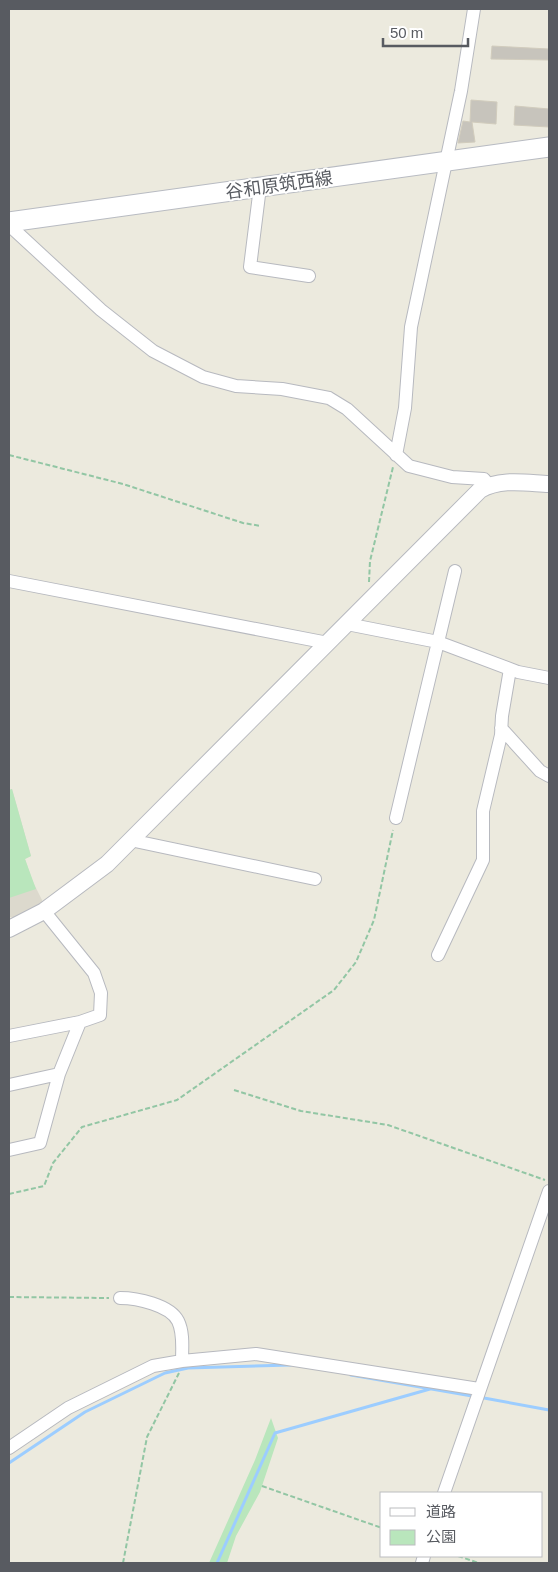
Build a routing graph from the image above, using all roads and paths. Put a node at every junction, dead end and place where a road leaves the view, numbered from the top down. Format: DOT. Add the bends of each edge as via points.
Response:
graph roads {
  1 [pos="474,9"];
  2 [pos="549,147"];
  3 [pos="445,162"];
  4 [pos="260,187"];
  5 [pos="9,223"];
  6 [pos="309,276"];
  7 [pos="9,455"];
  8 [pos="396,455"];
  9 [pos="549,484"];
  10 [pos="489,485"];
  11 [pos="261,526"];
  12 [pos="454,570"];
  13 [pos="9,581"];
  14 [pos="367,604"];
  15 [pos="347,624"];
  16 [pos="438,642"];
  17 [pos="328,643"];
  18 [pos="510,669"];
  19 [pos="549,678"];
  20 [pos="501,728"];
  21 [pos="549,776"];
  22 [pos="396,818"];
  23 [pos="130,840"];
  24 [pos="315,879"];
  25 [pos="44,911"];
  26 [pos="9,929"];
  27 [pos="438,955"];
  28 [pos="80,1022"];
  29 [pos="9,1036"];
  30 [pos="59,1074"];
  31 [pos="9,1085"];
  32 [pos="234,1090"];
  33 [pos="9,1150"];
  34 [pos="549,1181"];
  35 [pos="549,1191"];
  36 [pos="9,1194"];
  37 [pos="9,1297"];
  38 [pos="120,1298"];
  39 [pos="182,1361"];
  40 [pos="178,1376"];
  41 [pos="479,1389"];
  42 [pos="9,1448"];
  43 [pos="262,1486"];
  44 [pos="444,1492"];
  45 [pos="380,1527"];
  46 [pos="461,1557"];
  47 [pos="123,1563"];
  48 [pos="479,1563"];
  1 -- 3 [label="street"];
  2 -- 3 [label="main road, 谷和原筑西線"];
  3 -- 4 [label="main road, 谷和原筑西線"];
  3 -- 8 [label="street" via="411,327 405,408"];
  4 -- 5 [label="main road, 谷和原筑西線"];
  4 -- 6 [label="street" via="250,267"];
  5 -- 8 [label="street" via="101,310 153,351 203,377 236,386 282,389 329,398 346,409"];
  7 -- 11 [label="path" via="123,484"];
  8 -- 10 [label="street" via="419,471 452,478 484,479"];
  8 -- 14 [label="path" via="370,561"];
  9 -- 10 [label="street" via="506,482"];
  10 -- 14 [label="street" via="480,490"];
  12 -- 16 [label="street"];
  13 -- 17 [label="street"];
  14 -- 15 [label="street"];
  15 -- 16 [label="street"];
  15 -- 17 [label="street"];
  16 -- 18 [label="street"];
  16 -- 22 [label="street"];
  17 -- 23 [label="street"];
  18 -- 19 [label="street"];
  18 -- 20 [label="street"];
  20 -- 21 [label="street"];
  20 -- 27 [label="street" via="483,811 484,860"];
  22 -- 36 [label="path" via="374,920 356,962 334,990 177,1100 82,1127 53,1163 44,1186"];
  23 -- 24 [label="street"];
  23 -- 25 [label="street" via="106,864"];
  25 -- 26 [label="street"];
  25 -- 28 [label="street" via="94,973 101,993 100,1015"];
  28 -- 29 [label="street"];
  28 -- 30 [label="street"];
  30 -- 31 [label="street"];
  30 -- 33 [label="street" via="40,1143"];
  32 -- 34 [label="path" via="301,1111 388,1125"];
  35 -- 41 [label="street"];
  37 -- 38 [label="path"];
  38 -- 39 [label="street" via="132,1298 165,1309 178,1320 182,1335"];
  39 -- 41 [label="street" via="256,1354"];
  39 -- 42 [label="street" via="153,1366 68,1408"];
  40 -- 47 [label="path" via="147,1437"];
  41 -- 44 [label="street"];
  43 -- 45 [label="path"];
  46 -- 48 [label="path"];
}
